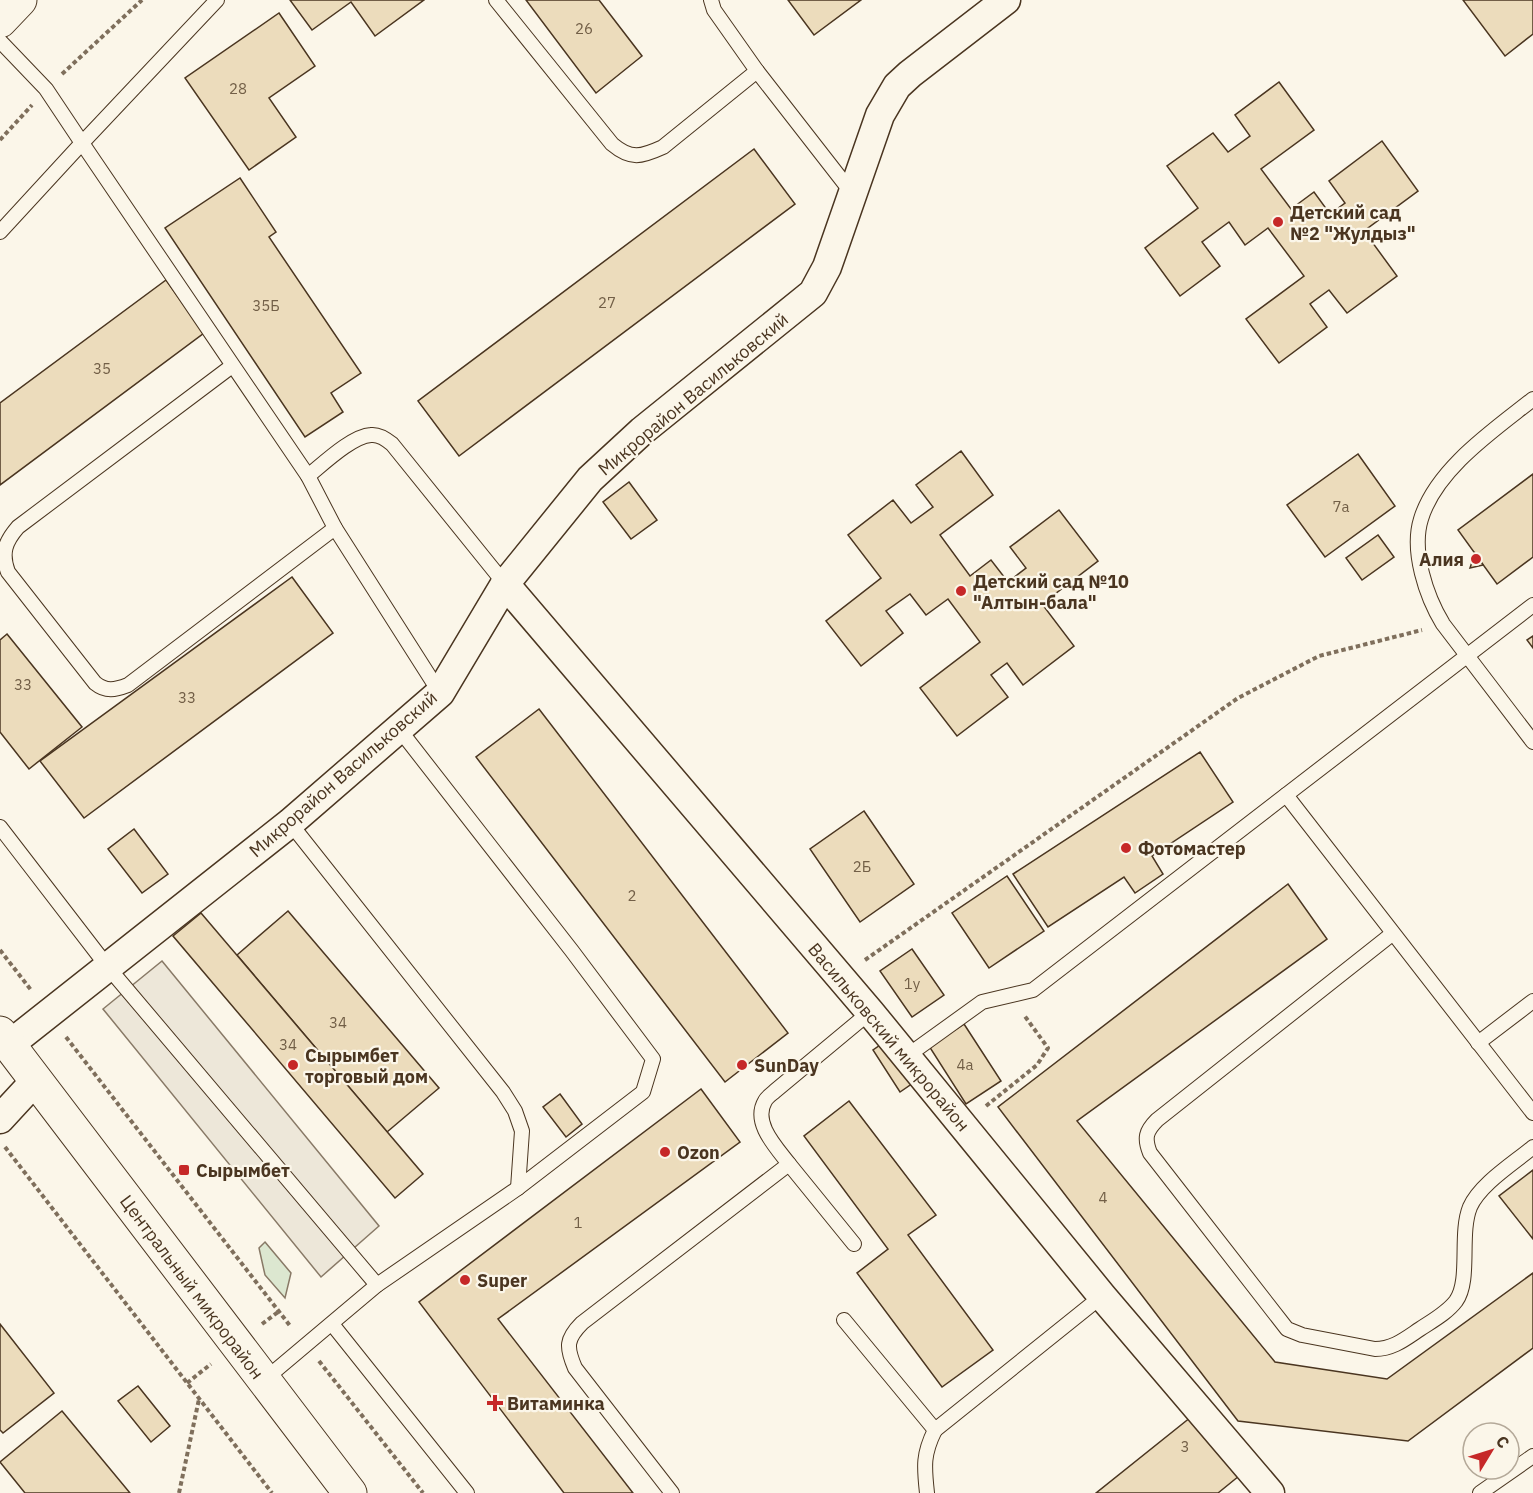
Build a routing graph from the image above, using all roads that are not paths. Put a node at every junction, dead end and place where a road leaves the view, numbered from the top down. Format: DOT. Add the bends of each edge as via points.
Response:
graph roads {
  1 [pos="20,0"];
  2 [pos="217,0"];
  3 [pos="496,0"];
  4 [pos="711,0"];
  5 [pos="1006,0"];
  6 [pos="0,21"];
  7 [pos="0,41"];
  8 [pos="757,71"];
  9 [pos="82,143"];
  10 [pos="853,193"];
  11 [pos="0,232"];
  12 [pos="232,366"];
  13 [pos="1533,399"];
  14 [pos="308,476"];
  15 [pos="335,528"];
  16 [pos="505,584"];
  17 [pos="1533,605"];
  18 [pos="1467,655"];
  19 [pos="440,693"];
  20 [pos="399,729"];
  21 [pos="1533,741"];
  22 [pos="1286,795"];
  23 [pos="290,823"];
  24 [pos="0,827"];
  25 [pos="1392,934"];
  26 [pos="107,966"];
  27 [pos="1533,1001"];
  28 [pos="870,1012"];
  29 [pos="4,1039"];
  30 [pos="1478,1043"];
  31 [pos="907,1056"];
  32 [pos="35,1081"];
  33 [pos="1533,1113"];
  34 [pos="0,1119"];
  35 [pos="1533,1147"];
  36 [pos="789,1164"];
  37 [pos="518,1188"];
  38 [pos="854,1244"];
  39 [pos="377,1286"];
  40 [pos="1102,1296"];
  41 [pos="844,1320"];
  42 [pos="332,1323"];
  43 [pos="263,1381"];
  44 [pos="935,1430"];
  45 [pos="1533,1456"];
  46 [pos="350,1493"];
  47 [pos="467,1493"];
  48 [pos="672,1493"];
  49 [pos="927,1493"];
  50 [pos="1270,1493"];
  51 [pos="1480,1493"];
  1 -- 6 [label="main road"];
  2 -- 9 [label="lane"];
  3 -- 8 [label="lane" via="622,153 636,156 663,147"];
  4 -- 8 [label="lane"];
  5 -- 10 [label="street, Микрорайон Васильковский" via="897,86 880,115"];
  7 -- 9 [label="lane" via="46,89"];
  8 -- 10 [label="lane"];
  9 -- 11 [label="lane"];
  9 -- 12 [label="lane"];
  10 -- 16 [label="street, Микрорайон Васильковский" via="827,267 813,293 642,431 590,479"];
  12 -- 14 [label="lane"];
  12 -- 15 [label="lane" via="18,527 4,548 9,572 95,683 110,690 128,685"];
  13 -- 18 [label="lane" via="1479,442 1439,485 1420,521 1420,565 1432,606"];
  14 -- 15 [label="lane"];
  14 -- 16 [label="lane" via="354,440 373,434 383,437"];
  15 -- 19 [label="lane"];
  16 -- 19 [label="street, Микрорайон Васильковский"];
  16 -- 28 [label="street, Васильковский микрорайон"];
  17 -- 18 [label="lane"];
  18 -- 21 [label="lane"];
  18 -- 22 [label="lane"];
  19 -- 20 [label="street, Микрорайон Васильковский"];
  20 -- 23 [label="street, Микрорайон Васильковский"];
  20 -- 37 [label="lane" via="653,1059 643,1092"];
  22 -- 25 [label="lane"];
  22 -- 31 [label="lane" via="1033,990 982,1002"];
  23 -- 26 [label="street, Микрорайон Васильковский"];
  23 -- 37 [label="lane" via="515,1111 522,1131"];
  24 -- 26 [label="lane"];
  25 -- 30 [label="lane"];
  25 -- 35 [label="lane" via="1157,1119 1146,1134 1150,1153 1287,1329 1384,1349 1404,1340 1457,1299 1471,1205 1488,1184"];
  26 -- 29 [label="street, Микрорайон Васильковский" via="48,1014"];
  26 -- 39 [label="lane"];
  27 -- 30 [label="lane"];
  28 -- 31 [label="street, Васильковский микрорайон"];
  28 -- 36 [label="lane" via="765,1101 761,1112 763,1124"];
  29 -- 32 [label="main road, Центральный микрорайон"];
  30 -- 33 [label="lane"];
  31 -- 40 [label="street, Васильковский микрорайон"];
  32 -- 34 [label="street"];
  32 -- 43 [label="main road, Центральный микрорайон"];
  36 -- 38 [label="lane"];
  36 -- 48 [label="lane" via="582,1323 568,1342 574,1368"];
  37 -- 39 [label="lane"];
  39 -- 42 [label="lane"];
  40 -- 44 [label="lane"];
  40 -- 50 [label="street, Васильковский микрорайон"];
  41 -- 44 [label="lane"];
  42 -- 43 [label="lane"];
  42 -- 47 [label="lane"];
  43 -- 46 [label="main road, Центральный микрорайон"];
  44 -- 49 [label="lane" via="925,1450"];
  45 -- 51 [label="lane"];
}
